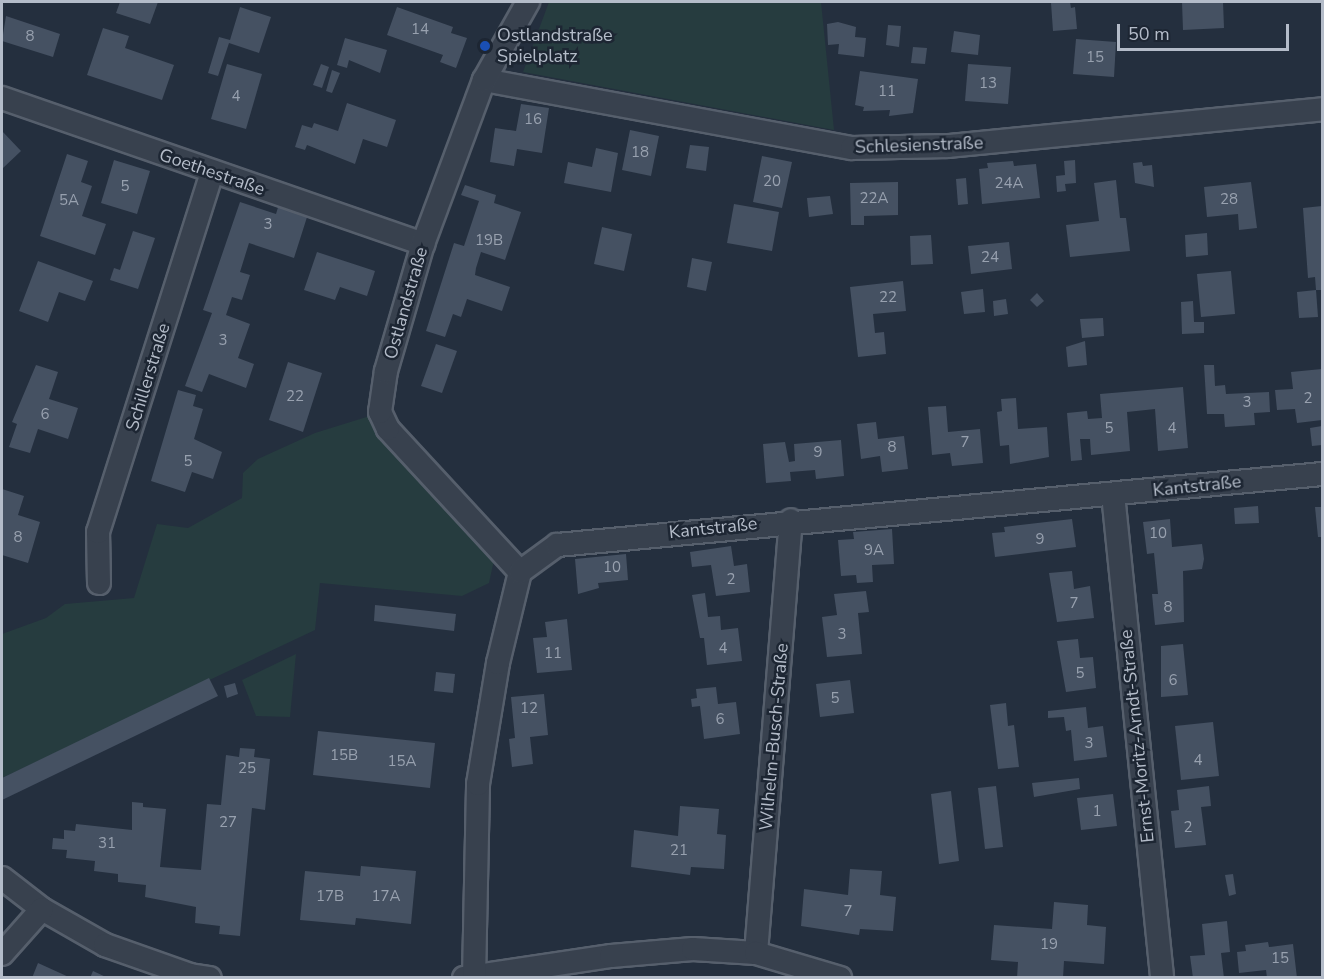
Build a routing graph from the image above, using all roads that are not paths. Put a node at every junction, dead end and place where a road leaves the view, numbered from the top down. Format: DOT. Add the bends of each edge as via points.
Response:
graph roads {
  1 [pos="528,2"];
  2 [pos="484,80"];
  3 [pos="2,98"];
  4 [pos="1323,110"];
  5 [pos="212,172"];
  6 [pos="423,244"];
  7 [pos="1323,474"];
  8 [pos="1113,494"];
  9 [pos="791,520"];
  10 [pos="520,572"];
  11 [pos="99,583"];
  12 [pos="2,878"];
  13 [pos="42,909"];
  14 [pos="756,953"];
  15 [pos="2,954"];
  16 [pos="471,977"];
  17 [pos="210,978"];
  18 [pos="840,978"];
  19 [pos="1162,978"];
  1 -- 2 [label="street, Ostlandstraße"];
  2 -- 4 [label="street, Schlesienstraße" via="852,148 948,146"];
  2 -- 6 [label="street, Ostlandstraße"];
  3 -- 5 [label="street, Goethestraße"];
  5 -- 6 [label="street, Goethestraße"];
  5 -- 11 [label="street, Schillerstraße" via="98,532"];
  6 -- 10 [label="street, Ostlandstraße" via="386,371 380,412 388,429"];
  7 -- 8 [label="street, Kantstraße"];
  8 -- 9 [label="street, Kantstraße"];
  8 -- 19 [label="street, Ernst-Moritz-Arndt-Straße"];
  9 -- 10 [label="street, Kantstraße" via="557,545"];
  9 -- 14 [label="street, Wilhelm-Busch-Straße"];
  10 -- 16 [label="street" via="498,663 478,784"];
  12 -- 13 [label="street"];
  13 -- 15 [label="street"];
  13 -- 17 [label="street" via="105,945 190,975"];
  14 -- 16 [label="street" via="693,949 611,956"];
  14 -- 18 [label="street"];
}
